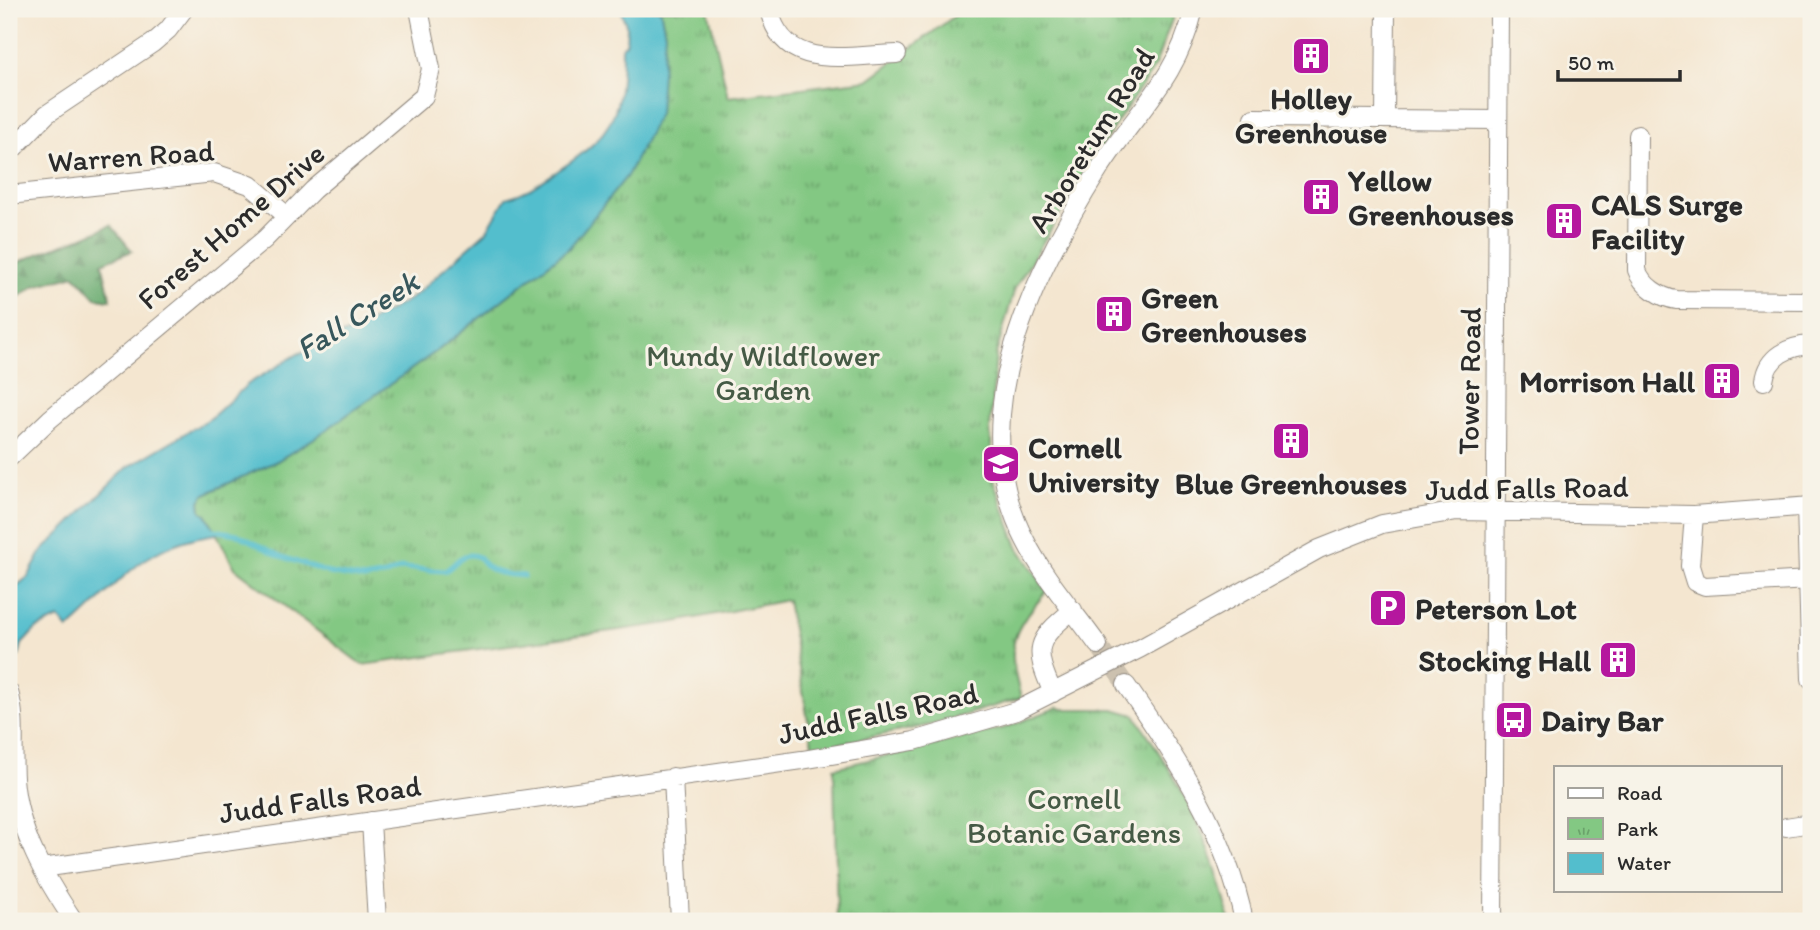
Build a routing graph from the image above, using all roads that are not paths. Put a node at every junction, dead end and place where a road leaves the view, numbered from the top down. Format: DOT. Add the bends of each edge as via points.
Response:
graph roads {
  1 [pos="184,9"];
  2 [pos="419,9"];
  3 [pos="769,9"];
  4 [pos="1194,9"];
  5 [pos="1386,9"];
  6 [pos="1499,9"];
  7 [pos="897,54"];
  8 [pos="1254,118"];
  9 [pos="1385,119"];
  10 [pos="1498,120"];
  11 [pos="1638,135"];
  12 [pos="9,153"];
  13 [pos="9,195"];
  14 [pos="286,215"];
  15 [pos="1811,301"];
  16 [pos="1811,345"];
  17 [pos="1764,381"];
  18 [pos="9,458"];
  19 [pos="1809,506"];
  20 [pos="1495,510"];
  21 [pos="1694,515"];
  22 [pos="1809,580"];
  23 [pos="1073,610"];
  24 [pos="1098,645"];
  25 [pos="1811,680"];
  26 [pos="1126,685"];
  27 [pos="9,692"];
  28 [pos="1053,693"];
  29 [pos="12,717"];
  30 [pos="673,777"];
  31 [pos="371,821"];
  32 [pos="1811,823"];
  33 [pos="1786,827"];
  34 [pos="43,868"];
  35 [pos="74,921"];
  36 [pos="377,921"];
  37 [pos="680,921"];
  38 [pos="1244,921"];
  39 [pos="1493,921"];
  1 -- 12 [label="street" via="153,43 47,114"];
  2 -- 14 [label="street, Forest Home Drive" via="430,69 424,96"];
  3 -- 7 [label="street" via="775,31 798,52 812,56"];
  4 -- 23 [label="street, Arboretum Road" via="1169,73 1100,169 1050,258 1021,324 1007,375 1000,454 1008,498 1024,540"];
  5 -- 9 [label="street"];
  6 -- 10 [label="street, Tower Road"];
  8 -- 9 [label="street"];
  9 -- 10 [label="street"];
  10 -- 20 [label="street, Tower Road"];
  11 -- 15 [label="street" via="1637,270 1650,287 1677,300"];
  13 -- 14 [label="street, Warren Road" via="214,173 250,185"];
  14 -- 18 [label="street, Forest Home Drive" via="265,239"];
  16 -- 17 [label="street" via="1792,346 1779,354 1765,370"];
  19 -- 21 [label="street, Judd Falls Road"];
  19 -- 22 [label="street"];
  20 -- 21 [label="street, Judd Falls Road"];
  20 -- 28 [label="street, Judd Falls Road" via="1420,516 1346,537"];
  20 -- 39 [label="street, Tower Road"];
  21 -- 22 [label="street" via="1690,566 1695,582 1705,586"];
  22 -- 25 [label="street"];
  23 -- 24 [label="street, Arboretum Road"];
  23 -- 28 [label="street" via="1048,631 1039,650"];
  26 -- 38 [label="street" via="1199,796 1221,845"];
  27 -- 29 [label="street"];
  28 -- 30 [label="street, Judd Falls Road" via="1016,710 914,741"];
  29 -- 34 [label="street" via="18,808"];
  30 -- 31 [label="street, Judd Falls Road"];
  30 -- 37 [label="street"];
  31 -- 34 [label="street, Judd Falls Road"];
  31 -- 36 [label="street"];
  32 -- 33 [label="street"];
  34 -- 35 [label="street"];
}
